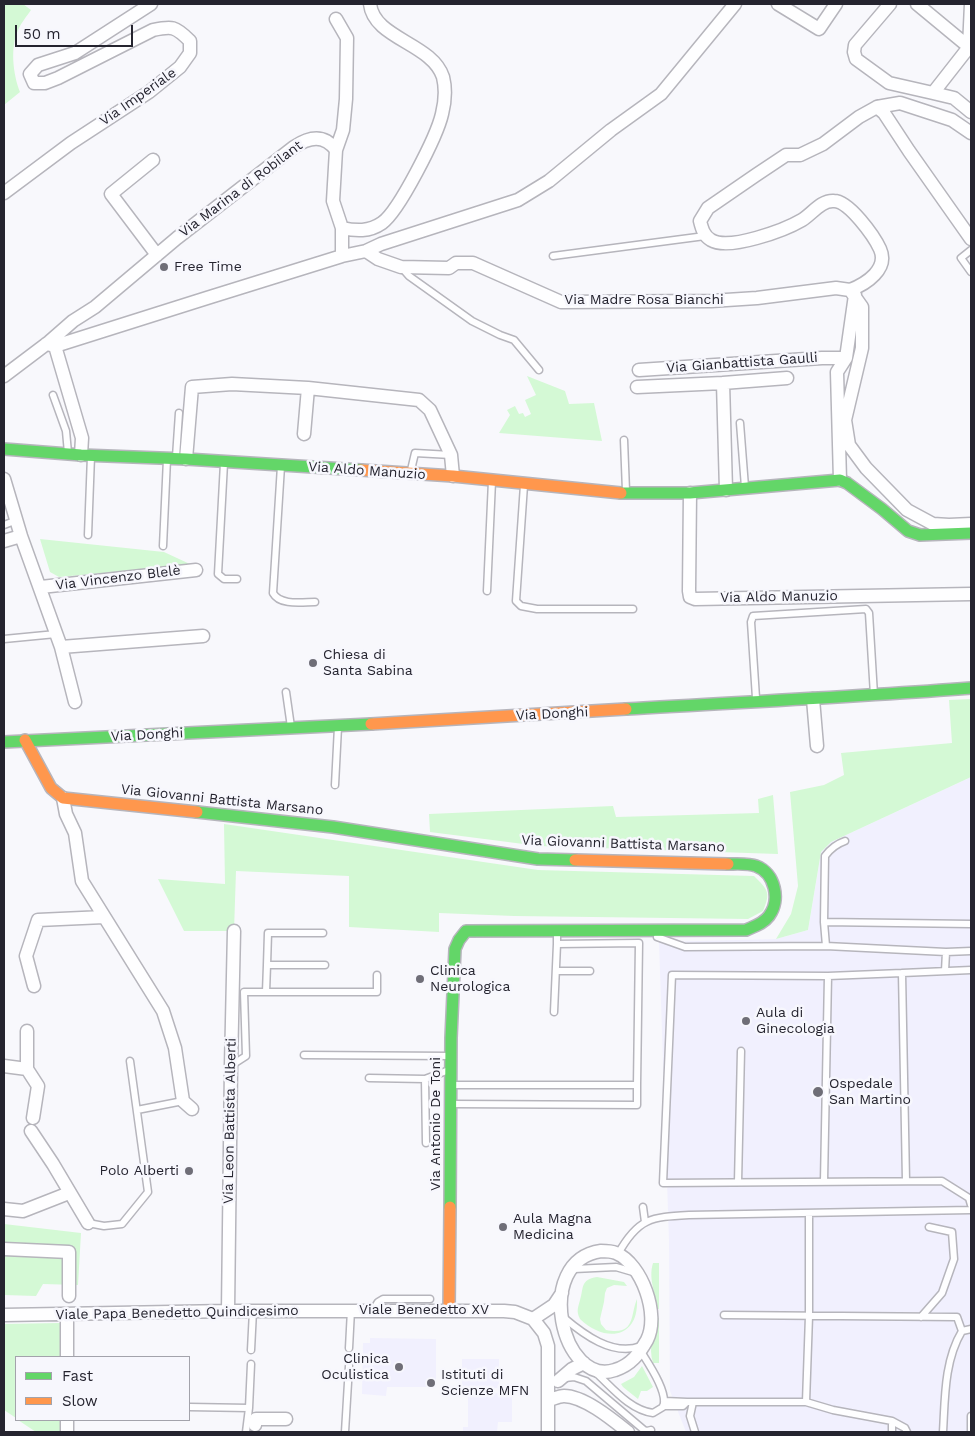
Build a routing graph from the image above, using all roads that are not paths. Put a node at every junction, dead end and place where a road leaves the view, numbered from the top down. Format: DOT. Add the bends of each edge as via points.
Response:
graph roads {
  1 [pos="151,4"];
  2 [pos="370,4"];
  3 [pos="735,4"];
  4 [pos="778,4"];
  5 [pos="836,4"];
  6 [pos="890,4"];
  7 [pos="917,4"];
  8 [pos="971,4"];
  9 [pos="336,20"];
  10 [pos="970,48"];
  11 [pos="932,93"];
  12 [pos="878,107"];
  13 [pos="971,112"];
  14 [pos="971,133"];
  15 [pos="336,150"];
  16 [pos="153,160"];
  17 [pos="4,193"];
  18 [pos="342,228"];
  19 [pos="706,236"];
  20 [pos="971,239"];
  21 [pos="971,250"];
  22 [pos="366,251"];
  23 [pos="157,254"];
  24 [pos="342,256"];
  25 [pos="553,256"];
  26 [pos="401,267"];
  27 [pos="971,272"];
  28 [pos="852,293"];
  29 [pos="51,345"];
  30 [pos="846,358"];
  31 [pos="539,370"];
  32 [pos="638,370"];
  33 [pos="4,376"];
  34 [pos="787,378"];
  35 [pos="723,383"];
  36 [pos="637,386"];
  37 [pos="308,388"];
  38 [pos="53,395"];
  39 [pos="179,413"];
  40 [pos="740,423"];
  41 [pos="304,434"];
  42 [pos="624,440"];
  43 [pos="4,449"];
  44 [pos="68,454"];
  45 [pos="86,455"];
  46 [pos="451,455"];
  47 [pos="176,458"];
  48 [pos="224,461"];
  49 [pos="281,465"];
  50 [pos="410,473"];
  51 [pos="453,476"];
  52 [pos="4,479"];
  53 [pos="492,480"];
  54 [pos="840,480"];
  55 [pos="524,484"];
  56 [pos="745,488"];
  57 [pos="726,490"];
  58 [pos="626,493"];
  59 [pos="690,493"];
  60 [pos="16,520"];
  61 [pos="971,524"];
  62 [pos="4,525"];
  63 [pos="971,534"];
  64 [pos="88,535"];
  65 [pos="21,536"];
  66 [pos="4,541"];
  67 [pos="164,546"];
  68 [pos="196,570"];
  69 [pos="237,579"];
  70 [pos="41,587"];
  71 [pos="487,591"];
  72 [pos="971,594"];
  73 [pos="315,602"];
  74 [pos="634,609"];
  75 [pos="56,634"];
  76 [pos="203,636"];
  77 [pos="4,639"];
  78 [pos="61,647"];
  79 [pos="971,688"];
  80 [pos="286,692"];
  81 [pos="874,696"];
  82 [pos="813,699"];
  83 [pos="756,701"];
  84 [pos="75,702"];
  85 [pos="338,726"];
  86 [pos="291,728"];
  87 [pos="25,740"];
  88 [pos="4,742"];
  89 [pos="817,746"];
  90 [pos="335,785"];
  91 [pos="63,798"];
  92 [pos="845,841"];
  93 [pos="104,917"];
  94 [pos="824,922"];
  95 [pos="971,924"];
  96 [pos="557,930"];
  97 [pos="642,930"];
  98 [pos="234,931"];
  99 [pos="324,933"];
  100 [pos="459,940"];
  101 [pos="639,942"];
  102 [pos="557,944"];
  103 [pos="826,946"];
  104 [pos="971,951"];
  105 [pos="946,952"];
  106 [pos="267,965"];
  107 [pos="325,965"];
  108 [pos="971,970"];
  109 [pos="556,971"];
  110 [pos="590,971"];
  111 [pos="945,971"];
  112 [pos="902,973"];
  113 [pos="377,975"];
  114 [pos="828,976"];
  115 [pos="34,986"];
  116 [pos="266,992"];
  117 [pos="554,1012"];
  118 [pos="27,1031"];
  119 [pos="741,1050"];
  120 [pos="304,1056"];
  121 [pos="451,1056"];
  122 [pos="130,1061"];
  123 [pos="4,1066"];
  124 [pos="231,1066"];
  125 [pos="27,1069"];
  126 [pos="451,1069"];
  127 [pos="369,1078"];
  128 [pos="425,1078"];
  129 [pos="451,1085"];
  130 [pos="637,1085"];
  131 [pos="450,1104"];
  132 [pos="188,1105"];
  133 [pos="137,1110"];
  134 [pos="33,1118"];
  135 [pos="31,1131"];
  136 [pos="426,1143"];
  137 [pos="824,1181"];
  138 [pos="906,1181"];
  139 [pos="738,1182"];
  140 [pos="69,1193"];
  141 [pos="970,1197"];
  142 [pos="643,1206"];
  143 [pos="971,1206"];
  144 [pos="4,1209"];
  145 [pos="971,1210"];
  146 [pos="809,1213"];
  147 [pos="645,1222"];
  148 [pos="88,1224"];
  149 [pos="929,1227"];
  150 [pos="4,1249"];
  151 [pos="618,1254"];
  152 [pos="571,1269"];
  153 [pos="640,1278"];
  154 [pos="562,1294"];
  155 [pos="69,1296"];
  156 [pos="430,1299"];
  157 [pos="351,1310"];
  158 [pos="373,1310"];
  159 [pos="450,1310"];
  160 [pos="228,1311"];
  161 [pos="252,1311"];
  162 [pos="560,1314"];
  163 [pos="4,1315"];
  164 [pos="67,1315"];
  165 [pos="724,1315"];
  166 [pos="809,1316"];
  167 [pos="921,1316"];
  168 [pos="533,1319"];
  169 [pos="971,1329"];
  170 [pos="962,1331"];
  171 [pos="349,1348"];
  172 [pos="642,1348"];
  173 [pos="251,1350"];
  174 [pos="67,1356"];
  175 [pos="251,1364"];
  176 [pos="348,1366"];
  177 [pos="588,1366"];
  178 [pos="553,1384"];
  179 [pos="549,1400"];
  180 [pos="690,1402"];
  181 [pos="806,1402"];
  182 [pos="664,1403"];
  183 [pos="190,1406"];
  184 [pos="250,1408"];
  185 [pos="971,1416"];
  186 [pos="286,1419"];
  187 [pos="892,1421"];
  188 [pos="251,1429"];
  189 [pos="651,1430"];
  190 [pos="346,1432"];
  191 [pos="548,1432"];
  192 [pos="628,1432"];
  193 [pos="695,1432"];
  194 [pos="892,1432"];
  195 [pos="907,1432"];
  196 [pos="943,1432"];
  197 [pos="971,1432"];
  1 -- 17 [label="street, Via Imperiale" via="75,52 38,65 30,74 34,83 58,78 153,30 169,26 190,40 190,53 180,67"];
  2 -- 18 [label="street" via="376,19 386,29 436,63 446,97 429,147 390,216 364,230"];
  3 -- 22 [label="street" via="661,94 549,181 518,200"];
  4 -- 5 [label="street" via="818,29"];
  6 -- 11 [label="street" via="855,45 856,58 889,83"];
  7 -- 10 [label="street"];
  8 -- 10 [label="street"];
  9 -- 15 [label="street" via="347,38 343,130"];
  10 -- 11 [label="street"];
  11 -- 13 [label="street" via="954,98"];
  12 -- 14 [label="street" via="900,103 952,120"];
  12 -- 19 [label="street" via="824,144 800,155 786,155 725,195 702,214 700,221"];
  12 -- 20 [label="street"];
  15 -- 18 [label="street" via="332,201"];
  15 -- 23 [label="street, Via Marina di Robilant" via="332,143 318,138 300,143"];
  16 -- 23 [label="street" via="111,194"];
  18 -- 24 [label="street"];
  19 -- 25 [label="lane"];
  19 -- 28 [label="street" via="720,243 776,233 831,200 842,203 861,221 881,252 876,274"];
  21 -- 27 [label="lane" via="961,258"];
  22 -- 24 [label="street"];
  22 -- 26 [label="street, Via Madre Rosa Bianchi"];
  23 -- 29 [label="street, Via Marina di Robilant" via="95,307 73,320"];
  24 -- 29 [label="street"];
  26 -- 28 [label="street, Via Madre Rosa Bianchi" via="449,268 456,263 473,264 562,302 711,301 836,288"];
  26 -- 31 [label="lane, Via Madre Rosa Bianchi" via="472,320 514,340"];
  28 -- 30 [label="street, Via Gianbattista Gaulli"];
  28 -- 61 [label="street" via="862,307 862,348 845,420 849,445 907,510 933,524"];
  29 -- 33 [label="street, Via Marina di Robilant"];
  29 -- 45 [label="street"];
  30 -- 32 [label="street, Via Gianbattista Gaulli"];
  30 -- 54 [label="street, Via Gianbattista Gaulli" via="836,372"];
  34 -- 35 [label="street"];
  35 -- 36 [label="street"];
  35 -- 57 [label="street"];
  37 -- 41 [label="street"];
  37 -- 46 [label="street" via="419,400 430,410"];
  37 -- 47 [label="street" via="232,384 192,387"];
  38 -- 44 [label="lane" via="66,431"];
  39 -- 47 [label="lane"];
  40 -- 56 [label="lane"];
  42 -- 58 [label="lane"];
  43 -- 44 [label="street, Via Aldo Manuzio"];
  44 -- 45 [label="street, Via Aldo Manuzio"];
  45 -- 47 [label="street, Via Aldo Manuzio"];
  45 -- 64 [label="lane"];
  46 -- 50 [label="lane" via="415,453"];
  46 -- 51 [label="street"];
  47 -- 48 [label="street, Via Aldo Manuzio"];
  47 -- 67 [label="lane"];
  48 -- 49 [label="street, Via Aldo Manuzio"];
  48 -- 69 [label="lane" via="218,574 224,579"];
  49 -- 50 [label="street, Via Aldo Manuzio"];
  49 -- 73 [label="lane" via="273,593 282,601"];
  50 -- 51 [label="street, Via Aldo Manuzio"];
  51 -- 53 [label="street, Via Aldo Manuzio"];
  52 -- 60 [label="street, Via Vincenzo Blelè"];
  53 -- 55 [label="street, Via Aldo Manuzio"];
  53 -- 71 [label="lane"];
  54 -- 56 [label="street, Via Aldo Manuzio"];
  54 -- 63 [label="street" via="908,531 920,535"];
  55 -- 58 [label="street, Via Aldo Manuzio"];
  55 -- 74 [label="lane" via="516,601 521,606 537,609"];
  56 -- 57 [label="street, Via Aldo Manuzio"];
  57 -- 59 [label="street, Via Aldo Manuzio"];
  58 -- 59 [label="street, Via Aldo Manuzio"];
  59 -- 72 [label="street, Via Aldo Manuzio" via="689,591 695,599"];
  60 -- 62 [label="lane"];
  60 -- 65 [label="street, Via Vincenzo Blelè"];
  65 -- 66 [label="street"];
  65 -- 70 [label="street, Via Vincenzo Blelè"];
  68 -- 70 [label="street, Via Vincenzo Blelè"];
  70 -- 75 [label="street, Via Vincenzo Blelè"];
  75 -- 77 [label="lane"];
  75 -- 78 [label="street, Via Vincenzo Blelè"];
  76 -- 78 [label="street"];
  78 -- 84 [label="street, Via Vincenzo Blelè"];
  79 -- 81 [label="street, Via Donghi"];
  80 -- 86 [label="lane"];
  81 -- 82 [label="street, Via Donghi"];
  81 -- 83 [label="lane" via="869,612 866,610 753,616"];
  82 -- 83 [label="street, Via Donghi"];
  82 -- 89 [label="street"];
  83 -- 85 [label="street, Via Donghi"];
  85 -- 86 [label="street, Via Donghi"];
  85 -- 90 [label="lane"];
  86 -- 87 [label="street, Via Donghi"];
  87 -- 88 [label="street, Via Donghi"];
  87 -- 91 [label="street" via="51,788"];
  91 -- 93 [label="street" via="75,833 82,881"];
  91 -- 97 [label="street, Via Giovanni Battista Marsano" via="333,827 538,859 755,865 771,877 777,895 772,912 760,924 746,930"];
  92 -- 94 [label="lane" via="837,843 826,856"];
  93 -- 115 [label="street" via="38,920 26,956"];
  93 -- 132 [label="street" via="163,1011"];
  94 -- 95 [label="lane"];
  94 -- 103 [label="lane"];
  96 -- 97 [label="street, Via Giovanni Battista Marsano"];
  96 -- 100 [label="street, Via Giovanni Battista Marsano" via="466,931"];
  96 -- 102 [label="lane"];
  97 -- 101 [label="lane"];
  97 -- 103 [label="lane" via="685,947"];
  98 -- 124 [label="street, Via Leon Battista Alberti"];
  99 -- 106 [label="lane" via="268,932"];
  100 -- 121 [label="street, Via Antonio De Toni" via="455,949"];
  101 -- 102 [label="lane"];
  101 -- 130 [label="lane"];
  102 -- 109 [label="lane"];
  103 -- 105 [label="lane"];
  104 -- 105 [label="lane"];
  105 -- 111 [label="lane"];
  106 -- 107 [label="lane"];
  106 -- 116 [label="lane"];
  108 -- 111 [label="lane"];
  109 -- 110 [label="lane"];
  109 -- 117 [label="lane"];
  111 -- 112 [label="lane"];
  112 -- 114 [label="lane"];
  112 -- 138 [label="lane"];
  113 -- 116 [label="lane" via="377,992"];
  114 -- 137 [label="lane"];
  114 -- 139 [label="lane" via="672,976 663,1183"];
  116 -- 124 [label="lane" via="244,992 246,1056"];
  118 -- 125 [label="street"];
  119 -- 139 [label="lane"];
  120 -- 121 [label="lane"];
  121 -- 126 [label="street, Via Antonio De Toni"];
  122 -- 133 [label="lane"];
  123 -- 125 [label="street"];
  124 -- 160 [label="street, Via Leon Battista Alberti"];
  125 -- 134 [label="street" via="38,1086"];
  126 -- 128 [label="lane"];
  126 -- 129 [label="street, Via Antonio De Toni"];
  127 -- 128 [label="lane"];
  128 -- 136 [label="lane"];
  129 -- 130 [label="lane"];
  129 -- 131 [label="street, Via Antonio De Toni"];
  130 -- 131 [label="lane" via="637,1105"];
  131 -- 159 [label="street, Via Antonio De Toni"];
  132 -- 133 [label="lane"];
  133 -- 148 [label="lane" via="148,1192 122,1224"];
  135 -- 140 [label="street"];
  137 -- 138 [label="lane"];
  137 -- 139 [label="lane"];
  138 -- 141 [label="lane" via="942,1181"];
  140 -- 144 [label="street" via="23,1211"];
  140 -- 148 [label="street"];
  141 -- 143 [label="lane"];
  142 -- 147 [label="lane"];
  145 -- 146 [label="lane"];
  146 -- 147 [label="lane" via="689,1215"];
  146 -- 166 [label="lane"];
  147 -- 151 [label="lane" via="634,1230"];
  149 -- 167 [label="lane" via="952,1232 954,1259 942,1293"];
  150 -- 155 [label="street" via="69,1252"];
  151 -- 152 [label="street" via="593,1252"];
  151 -- 153 [label="street"];
  152 -- 153 [label="lane" via="616,1267"];
  152 -- 154 [label="street"];
  153 -- 172 [label="street" via="647,1292 651,1316 649,1336"];
  154 -- 162 [label="street"];
  154 -- 168 [label="street" via="554,1305"];
  156 -- 158 [label="lane" via="383,1300"];
  157 -- 158 [label="street, Viale Benedetto XV"];
  157 -- 161 [label="street, Viale Papa Benedetto Quindicesimo"];
  157 -- 171 [label="lane, Viale Benedetto XV"];
  158 -- 159 [label="street, Viale Benedetto XV"];
  159 -- 168 [label="street, Viale Benedetto XV" via="510,1311"];
  160 -- 161 [label="street, Viale Papa Benedetto Quindicesimo"];
  160 -- 164 [label="street, Viale Papa Benedetto Quindicesimo"];
  161 -- 173 [label="lane"];
  162 -- 172 [label="lane" via="577,1329 615,1348"];
  162 -- 177 [label="street" via="568,1342"];
  163 -- 164 [label="street, Viale Papa Benedetto Quindicesimo"];
  164 -- 174 [label="street"];
  165 -- 166 [label="lane"];
  166 -- 167 [label="lane"];
  166 -- 181 [label="lane"];
  167 -- 170 [label="lane" via="957,1317"];
  168 -- 178 [label="street" via="544,1333 548,1346"];
  169 -- 170 [label="lane"];
  170 -- 196 [label="lane" via="954,1344 945,1388"];
  172 -- 177 [label="street" via="630,1363 611,1372 601,1372"];
  172 -- 182 [label="lane" via="661,1387"];
  175 -- 184 [label="lane"];
  176 -- 190 [label="lane"];
  177 -- 178 [label="street" via="572,1369"];
  177 -- 182 [label="lane" via="642,1412 653,1414"];
  178 -- 179 [label="street"];
  178 -- 189 [label="lane" via="582,1379 644,1430"];
  179 -- 191 [label="street"];
  179 -- 192 [label="street" via="562,1396 577,1398"];
  180 -- 181 [label="lane"];
  180 -- 182 [label="lane" via="683,1406"];
  180 -- 193 [label="lane"];
  181 -- 187 [label="lane"];
  183 -- 184 [label="lane"];
  184 -- 188 [label="lane"];
  185 -- 197 [label="lane"];
  186 -- 188 [label="street" via="256,1419"];
  187 -- 194 [label="lane"];
  187 -- 195 [label="lane"];
}
